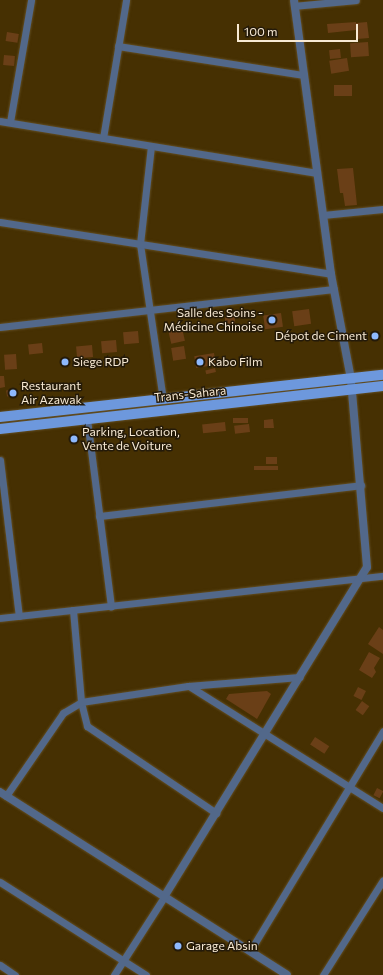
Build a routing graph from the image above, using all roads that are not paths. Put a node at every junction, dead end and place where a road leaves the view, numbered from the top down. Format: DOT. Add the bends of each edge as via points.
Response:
graph roads {
  1 [pos="31,0"];
  2 [pos="126,0"];
  3 [pos="356,0"];
  4 [pos="294,3"];
  5 [pos="118,46"];
  6 [pos="304,75"];
  7 [pos="0,121"];
  8 [pos="10,122"];
  9 [pos="103,138"];
  10 [pos="151,146"];
  11 [pos="317,173"];
  12 [pos="383,208"];
  13 [pos="323,215"];
  14 [pos="0,222"];
  15 [pos="140,244"];
  16 [pos="331,274"];
  17 [pos="334,289"];
  18 [pos="149,310"];
  19 [pos="0,327"];
  20 [pos="383,375"];
  21 [pos="351,379"];
  22 [pos="383,386"];
  23 [pos="351,390"];
  24 [pos="162,400"];
  25 [pos="0,417"];
  26 [pos="86,419"];
  27 [pos="0,429"];
  28 [pos="0,460"];
  29 [pos="361,485"];
  30 [pos="99,516"];
  31 [pos="383,576"];
  32 [pos="360,578"];
  33 [pos="111,606"];
  34 [pos="73,610"];
  35 [pos="19,616"];
  36 [pos="0,618"];
  37 [pos="300,677"];
  38 [pos="188,686"];
  39 [pos="81,702"];
  40 [pos="383,731"];
  41 [pos="265,734"];
  42 [pos="349,786"];
  43 [pos="3,794"];
  44 [pos="383,808"];
  45 [pos="216,813"];
  46 [pos="383,880"];
  47 [pos="0,882"];
  48 [pos="164,897"];
  49 [pos="250,951"];
  50 [pos="124,961"];
  51 [pos="0,966"];
  52 [pos="15,975"];
  53 [pos="114,975"];
  54 [pos="146,975"];
  55 [pos="287,975"];
  56 [pos="323,975"];
  1 -- 8 [label="street"];
  2 -- 5 [label="street"];
  3 -- 4 [label="street"];
  4 -- 6 [label="street"];
  5 -- 6 [label="street"];
  5 -- 9 [label="street"];
  6 -- 11 [label="street"];
  7 -- 8 [label="street"];
  8 -- 9 [label="street"];
  9 -- 10 [label="street"];
  10 -- 11 [label="street"];
  10 -- 15 [label="street"];
  11 -- 13 [label="street"];
  12 -- 13 [label="street"];
  13 -- 16 [label="street"];
  14 -- 15 [label="street"];
  15 -- 16 [label="street"];
  15 -- 18 [label="street"];
  16 -- 17 [label="street"];
  17 -- 18 [label="street"];
  17 -- 21 [label="street"];
  18 -- 19 [label="street"];
  18 -- 24 [label="street"];
  20 -- 21 [label="main road, Trans-Sahara"];
  21 -- 23 [label="street"];
  21 -- 24 [label="main road, Trans-Sahara"];
  22 -- 23 [label="main road, Trans-Sahara"];
  23 -- 26 [label="main road, Trans-Sahara"];
  23 -- 29 [label="street"];
  24 -- 25 [label="main road, Trans-Sahara"];
  26 -- 27 [label="main road, Trans-Sahara"];
  26 -- 30 [label="street"];
  28 -- 35 [label="street"];
  29 -- 30 [label="street"];
  29 -- 32 [label="street" via="367,567"];
  30 -- 33 [label="street"];
  31 -- 32 [label="street"];
  32 -- 33 [label="street"];
  32 -- 37 [label="street"];
  33 -- 34 [label="street"];
  34 -- 35 [label="street"];
  34 -- 39 [label="street"];
  35 -- 36 [label="street"];
  37 -- 38 [label="street"];
  37 -- 41 [label="street"];
  38 -- 39 [label="street"];
  38 -- 41 [label="street"];
  39 -- 43 [label="street" via="62,713"];
  39 -- 45 [label="street" via="86,726"];
  40 -- 42 [label="street"];
  41 -- 42 [label="street"];
  41 -- 45 [label="street"];
  42 -- 44 [label="street"];
  42 -- 49 [label="street"];
  43 -- 48 [label="street"];
  45 -- 48 [label="street"];
  46 -- 56 [label="street"];
  47 -- 50 [label="street"];
  48 -- 49 [label="street"];
  48 -- 50 [label="street"];
  49 -- 55 [label="street"];
  50 -- 53 [label="street"];
  50 -- 54 [label="street"];
  51 -- 52 [label="street"];
}
